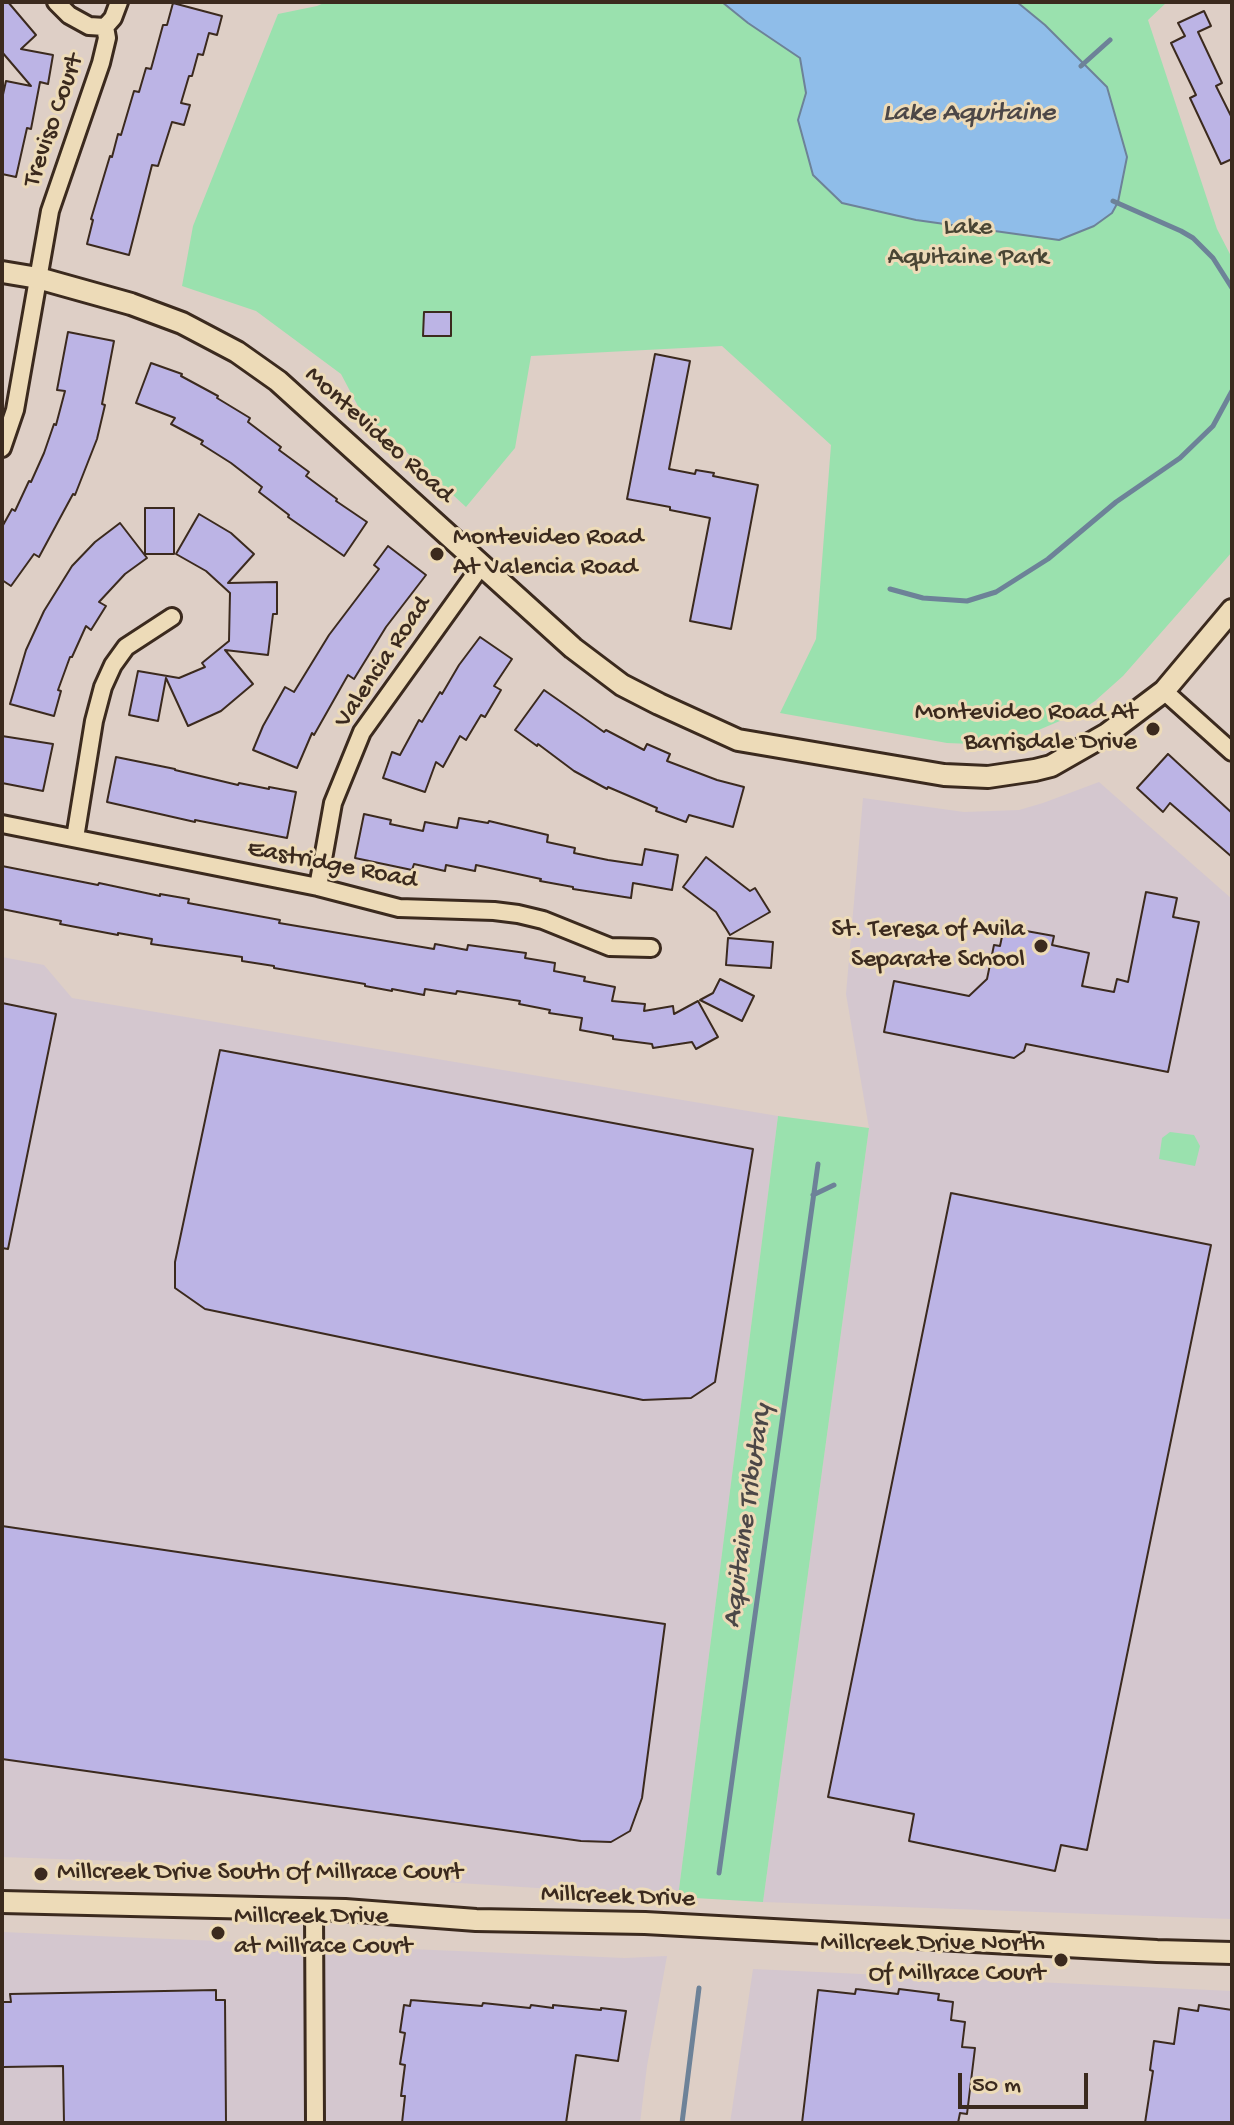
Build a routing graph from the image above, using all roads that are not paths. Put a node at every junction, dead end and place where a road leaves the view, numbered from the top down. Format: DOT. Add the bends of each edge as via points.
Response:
graph roads {
  1 [pos="56,2"];
  2 [pos="119,2"];
  3 [pos="105,27"];
  4 [pos="2,272"];
  5 [pos="38,278"];
  6 [pos="2,448"];
  7 [pos="481,566"];
  8 [pos="1232,610"];
  9 [pos="172,617"];
  10 [pos="1164,691"];
  11 [pos="1232,752"];
  12 [pos="2,824"];
  13 [pos="75,838"];
  14 [pos="318,887"];
  15 [pos="651,948"];
  16 [pos="2,1902"];
  17 [pos="314,1909"];
  18 [pos="1232,1953"];
  19 [pos="315,2123"];
  1 -- 3 [label="street, Treviso Court" via="89,26"];
  2 -- 3 [label="street, Treviso Court"];
  3 -- 5 [label="street, Treviso Court" via="101,63 50,211"];
  4 -- 5 [label="street, Montevideo Road"];
  5 -- 6 [label="street" via="15,410"];
  5 -- 7 [label="street, Montevideo Road" via="131,304 237,352 278,381"];
  7 -- 10 [label="street, Montevideo Road" via="622,685 738,740 944,775 988,777 1051,766 1107,734"];
  7 -- 14 [label="street, Valencia Road" via="362,732 333,803"];
  8 -- 10 [label="street, Montevideo Road"];
  9 -- 13 [label="street" via="126,647 103,687"];
  10 -- 11 [label="street"];
  12 -- 13 [label="street, Eastridge Road"];
  13 -- 14 [label="street, Eastridge Road"];
  14 -- 15 [label="street, Eastridge Road" via="399,908 518,914 610,947"];
  16 -- 17 [label="street, Millcreek Drive"];
  17 -- 18 [label="street, Millcreek Drive"];
  17 -- 19 [label="street"];
}
